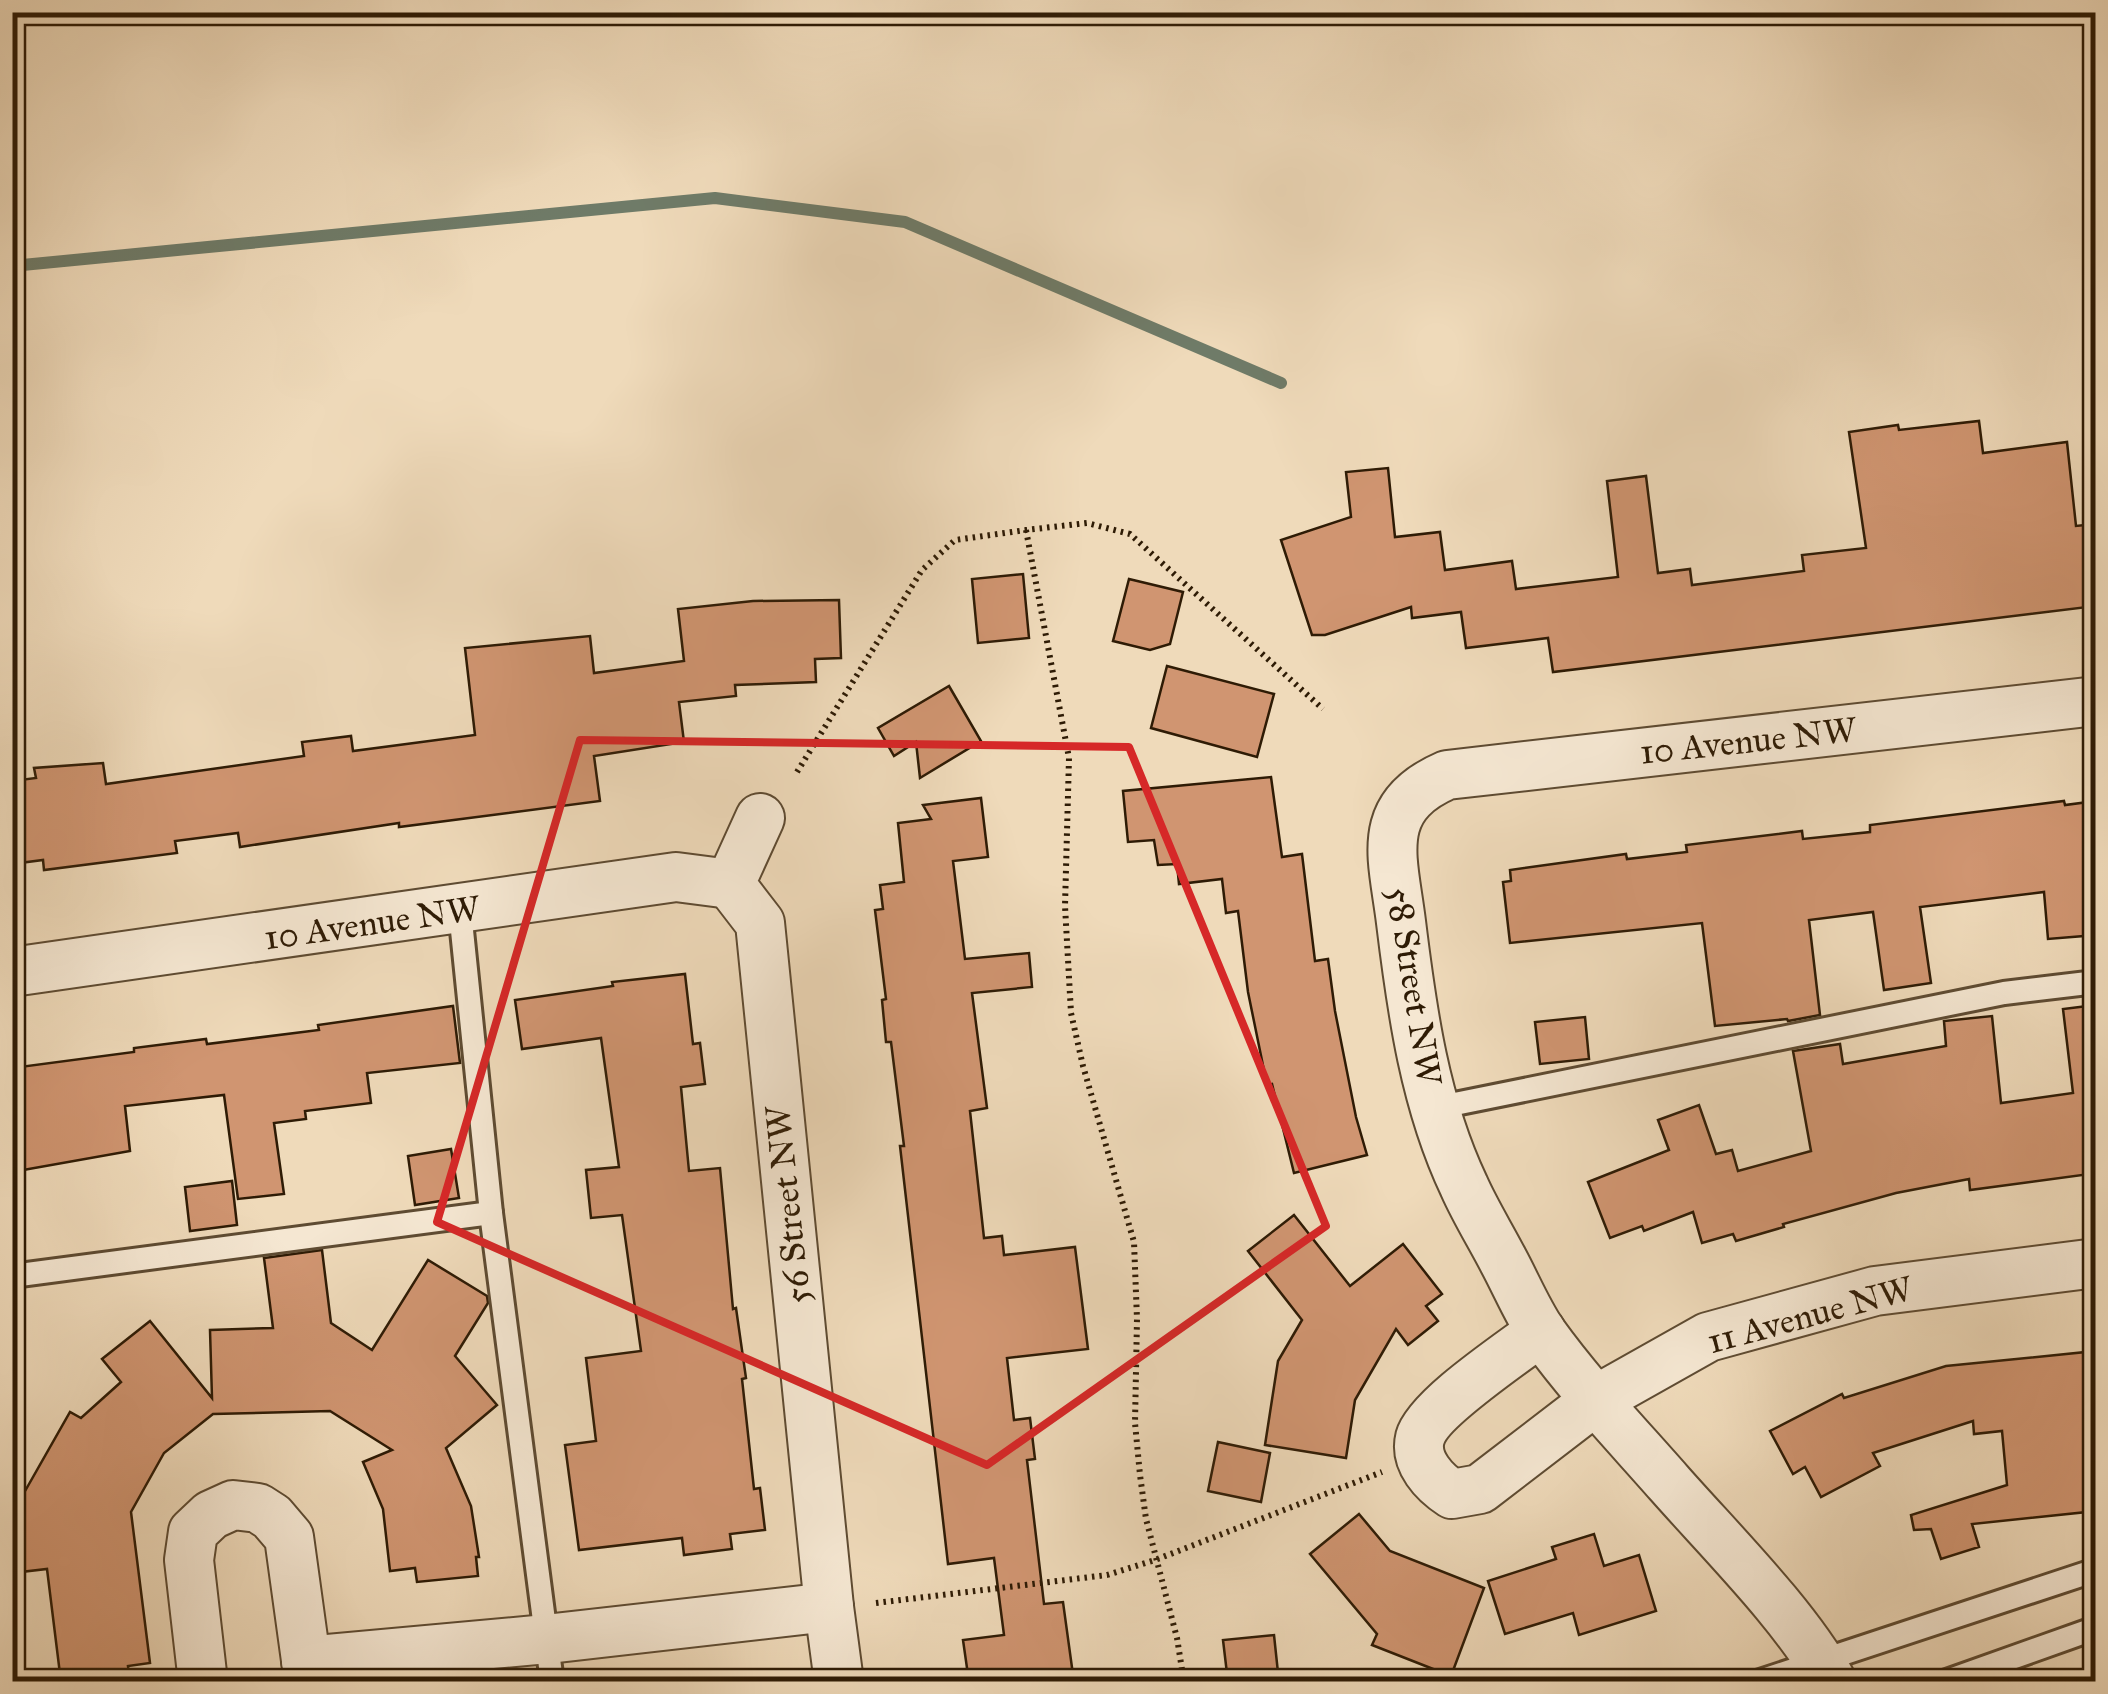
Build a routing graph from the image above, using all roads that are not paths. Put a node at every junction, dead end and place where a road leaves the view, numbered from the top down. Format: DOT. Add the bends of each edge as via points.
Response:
graph roads {
  1 [pos="2096,701"];
  2 [pos="1407,799"];
  3 [pos="760,818"];
  4 [pos="730,884"];
  5 [pos="460,911"];
  6 [pos="12,972"];
  7 [pos="2096,982"];
  8 [pos="1435,1108"];
  9 [pos="490,1212"];
  10 [pos="2096,1263"];
  11 [pos="12,1276"];
  12 [pos="1541,1330"];
  13 [pos="1596,1400"];
  14 [pos="2096,1570"];
  15 [pos="829,1607"];
  16 [pos="2096,1628"];
  17 [pos="549,1660"];
  18 [pos="307,1671"];
  19 [pos="1826,1671"];
  20 [pos="203,1682"];
  21 [pos="839,1682"];
  22 [pos="1757,1682"];
  23 [pos="1944,1682"];
  1 -- 2 [label="street, 10 Avenue NW" via="1447,775"];
  2 -- 8 [label="street, 58 Street NW" via="1392,850 1412,1014"];
  3 -- 4 [label="street"];
  4 -- 5 [label="street, 10 Avenue NW" via="676,878"];
  4 -- 15 [label="street, 56 Street NW" via="760,923"];
  5 -- 6 [label="street, 10 Avenue NW"];
  5 -- 9 [label="lane"];
  7 -- 8 [label="lane" via="2004,993"];
  8 -- 12 [label="street, 58 Street NW" via="1463,1185"];
  9 -- 11 [label="lane"];
  9 -- 17 [label="lane"];
  10 -- 13 [label="street, 11 Avenue NW" via="1876,1291 1708,1337"];
  12 -- 13 [label="street, 58 Street NW"];
  12 -- 13 [label="street" via="1435,1413 1420,1439 1434,1483 1452,1494 1480,1490"];
  13 -- 19 [label="street, 58 Street NW"];
  14 -- 19 [label="lane"];
  15 -- 17 [label="street"];
  15 -- 21 [label="street, 56 Street NW"];
  16 -- 23 [label="lane"];
  17 -- 18 [label="street"];
  18 -- 20 [label="street" via="289,1538 258,1508 233,1505 193,1532 189,1560"];
  19 -- 22 [label="lane"];
}
